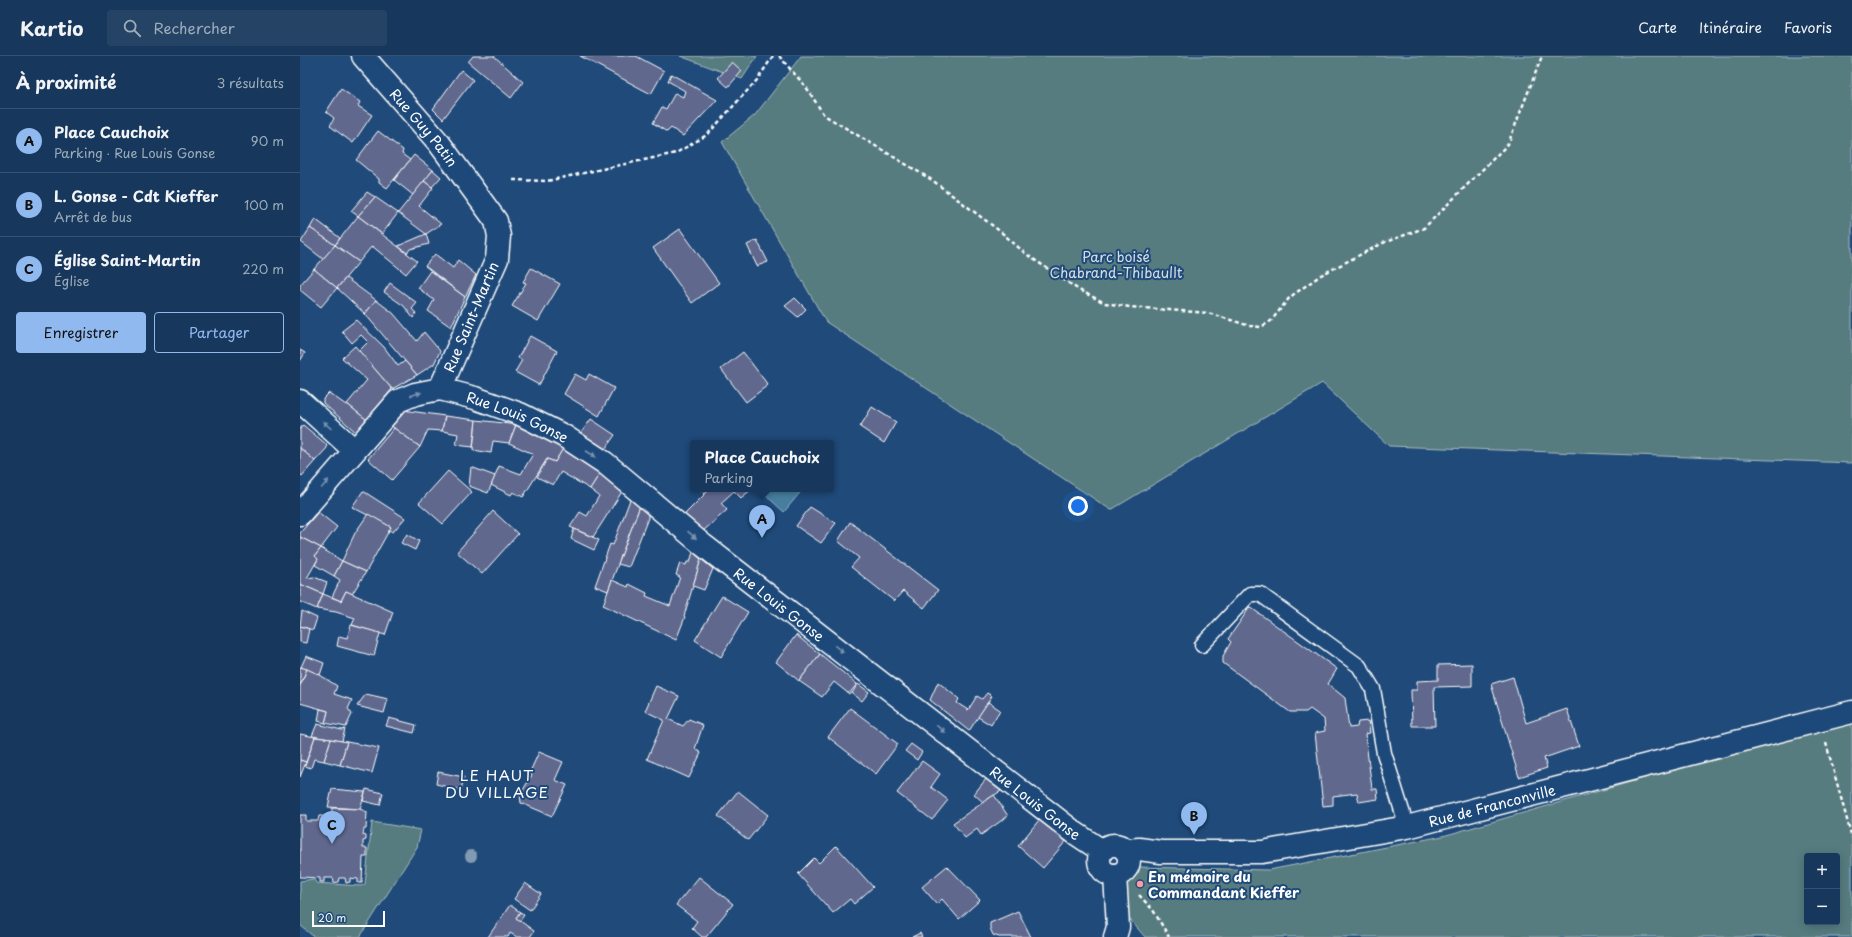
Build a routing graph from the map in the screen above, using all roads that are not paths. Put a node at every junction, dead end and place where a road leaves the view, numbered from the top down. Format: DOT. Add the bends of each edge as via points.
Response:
graph roads {
  1 [pos="363,56"];
  2 [pos="482,200"];
  3 [pos="440,389"];
  4 [pos="300,400"];
  5 [pos="354,450"];
  6 [pos="300,514"];
  7 [pos="1202,645"];
  8 [pos="1852,712"];
  9 [pos="1407,827"];
  10 [pos="1102,851"];
  11 [pos="1123,862"];
  12 [pos="1121,934"];
  1 -- 2 [label="street, Rue Guy Patin" via="439,142"];
  2 -- 3 [label="street, Rue Saint-Martin" via="496,221 497,259"];
  5 -- 3 [label="street, one-way" via="398,401 415,394"];
  3 -- 10 [label="street, Rue Louis Gonse, one-way" via="520,414 564,436 605,463 703,545 747,571 1075,833"];
  5 -- 4 [label="street, one-way"];
  6 -- 5 [label="street, one-way"];
  7 -- 9 [label="lane" via="1250,594 1260,594 1359,666 1373,689 1384,753"];
  8 -- 9 [label="street, Rue de Franconville"];
  9 -- 11 [label="street, Rue de Franconville" via="1262,852 1160,852"];
  10 -- 11 [label="street, Rue de Franconville" via="1114,845 1118,846"];
  11 -- 12 [label="street"];
}
